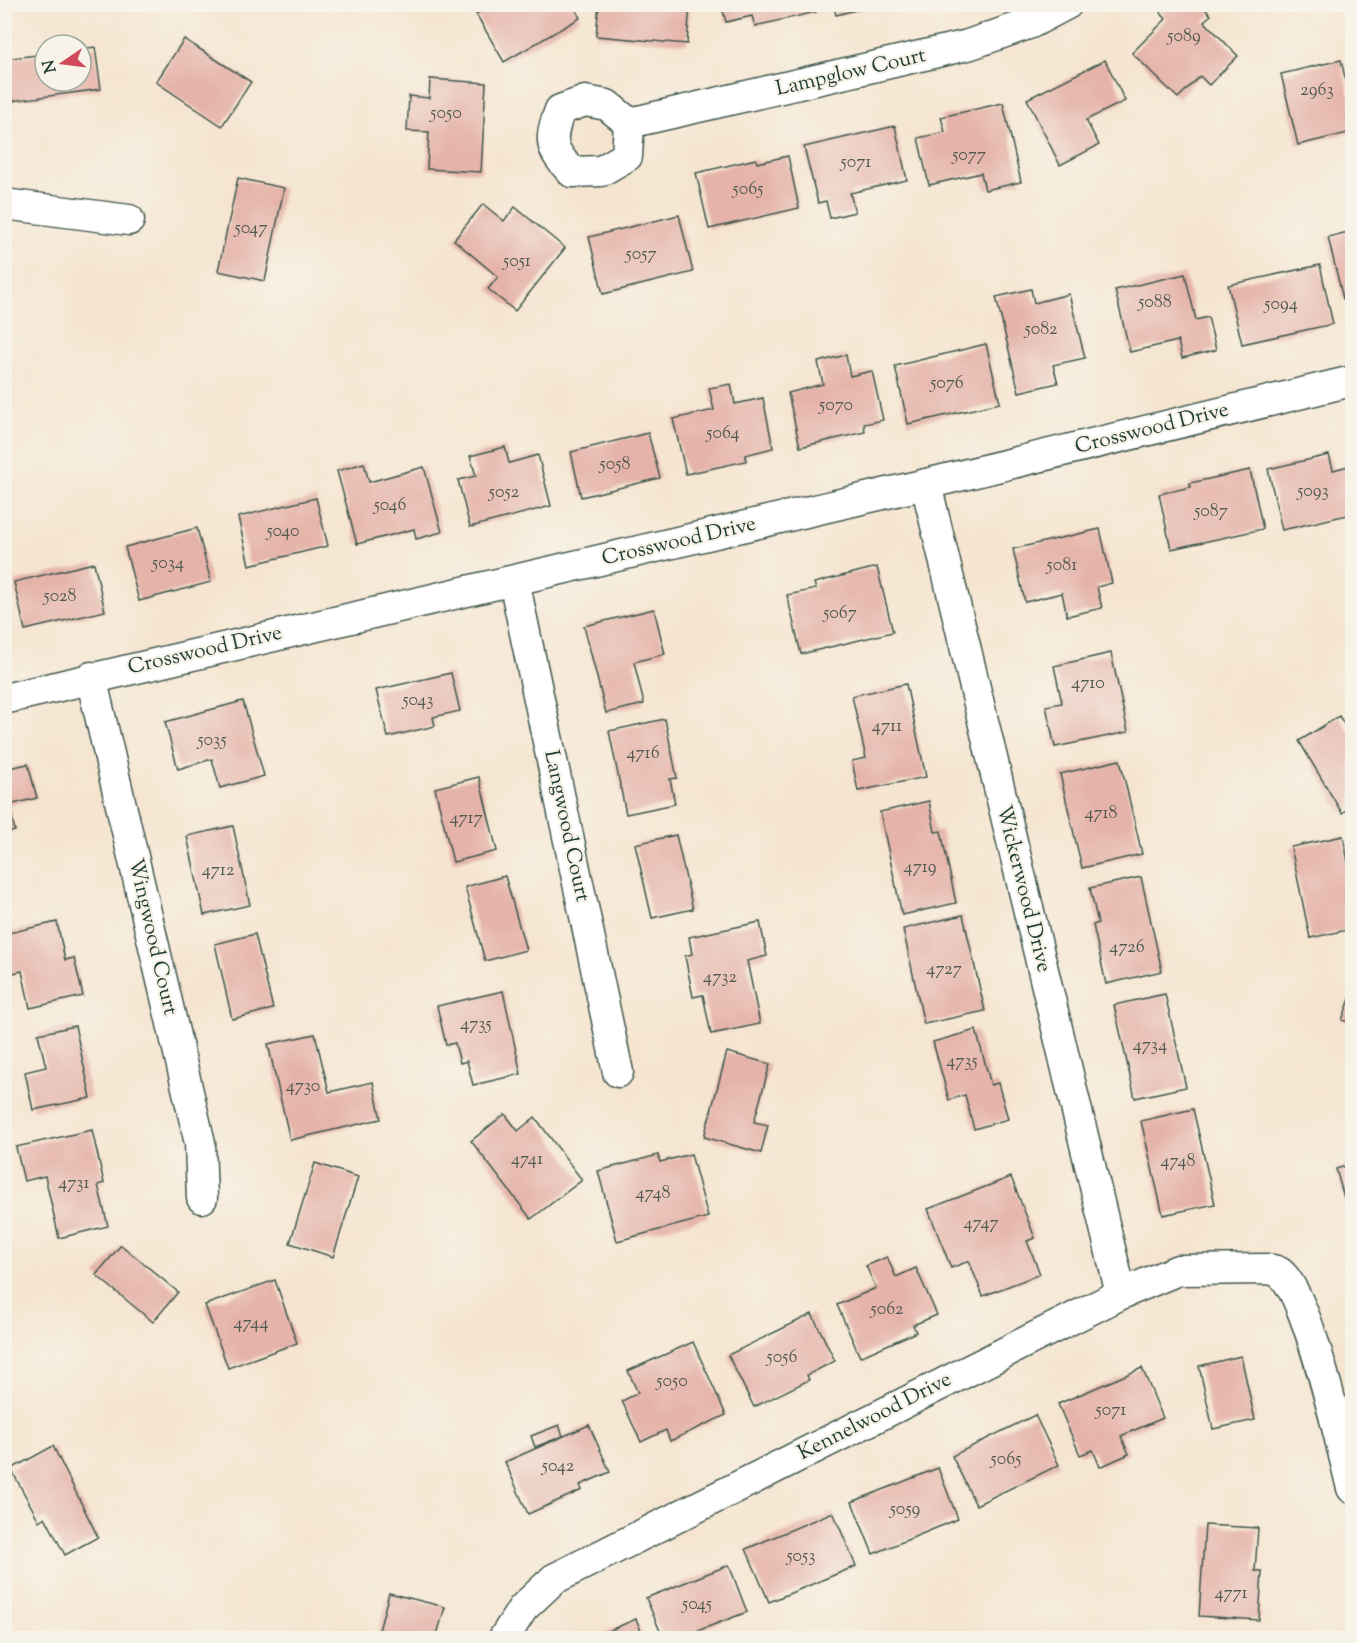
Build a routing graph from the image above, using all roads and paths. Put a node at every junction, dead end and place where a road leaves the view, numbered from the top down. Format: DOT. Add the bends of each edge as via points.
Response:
graph roads {
  1 [pos="1067,4"];
  2 [pos="628,123"];
  3 [pos="4,204"];
  4 [pos="129,220"];
  5 [pos="1353,381"];
  6 [pos="926,484"];
  7 [pos="514,580"];
  8 [pos="91,677"];
  9 [pos="4,699"];
  10 [pos="618,1072"];
  11 [pos="201,1198"];
  12 [pos="1121,1294"];
  13 [pos="1353,1488"];
  14 [pos="504,1638"];
  1 -- 2 [label="street, Lampglow Court" via="1031,23 968,45"];
  3 -- 4 [label="street"];
  5 -- 6 [label="street, Crosswood Drive"];
  6 -- 7 [label="street, Crosswood Drive"];
  6 -- 12 [label="street, Wickerwood Drive"];
  7 -- 8 [label="street, Crosswood Drive"];
  7 -- 10 [label="street, Langwood Court"];
  8 -- 9 [label="street, Crosswood Drive"];
  8 -- 11 [label="street, Wingwood Court" via="200,1143"];
  12 -- 13 [label="street, Kennelwood Drive" via="1178,1270 1279,1271 1308,1322"];
  12 -- 14 [label="street, Kennelwood Drive" via="554,1579 523,1608"];
}
